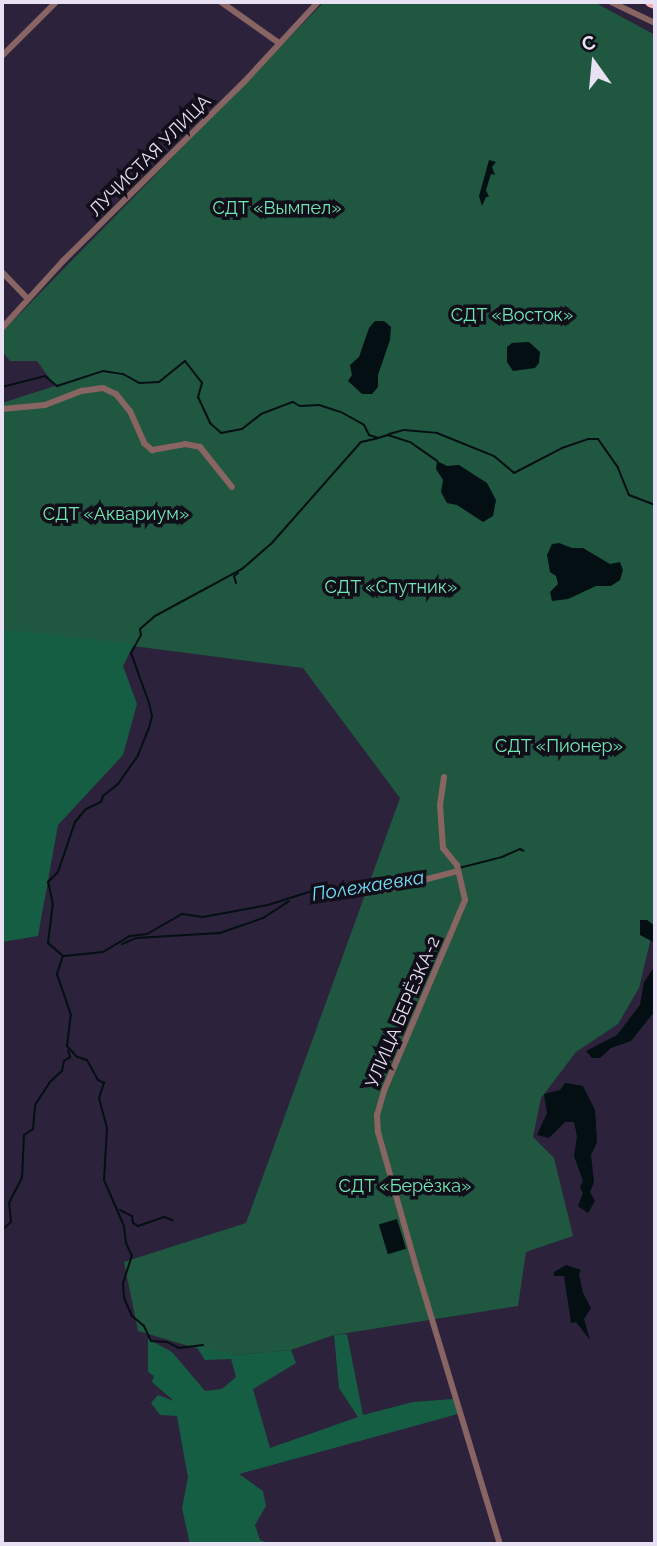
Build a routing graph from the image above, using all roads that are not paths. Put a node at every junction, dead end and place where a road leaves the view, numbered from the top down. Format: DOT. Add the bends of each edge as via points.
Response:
graph roads {
  1 [pos="56,2"];
  2 [pos="221,2"];
  3 [pos="318,2"];
  4 [pos="611,2"];
  5 [pos="650,2"];
  6 [pos="655,4"];
  7 [pos="655,23"];
  8 [pos="279,43"];
  9 [pos="2,56"];
  10 [pos="2,272"];
  11 [pos="28,299"];
  12 [pos="2,328"];
  13 [pos="2,409"];
  14 [pos="232,486"];
  15 [pos="444,777"];
  16 [pos="458,871"];
  17 [pos="385,890"];
  18 [pos="499,1544"];
  1 -- 9 [label="street"];
  2 -- 8 [label="street"];
  3 -- 8 [label="street, ЛУЧИСТАЯ УЛИЦА"];
  4 -- 7 [label="street"];
  5 -- 6 [label="highway"];
  8 -- 11 [label="street, ЛУЧИСТАЯ УЛИЦА"];
  10 -- 11 [label="street"];
  11 -- 12 [label="street, ЛУЧИСТАЯ УЛИЦА"];
  13 -- 14 [label="street" via="45,405 103,388 116,394 130,411 144,443 152,450 185,444 200,447"];
  15 -- 16 [label="street, УЛИЦА БЕРЁЗКА-2" via="440,828 443,848"];
  16 -- 17 [label="street"];
  16 -- 18 [label="street, УЛИЦА БЕРЁЗКА-2" via="466,890 464,904 377,1115 418,1273"];
}
